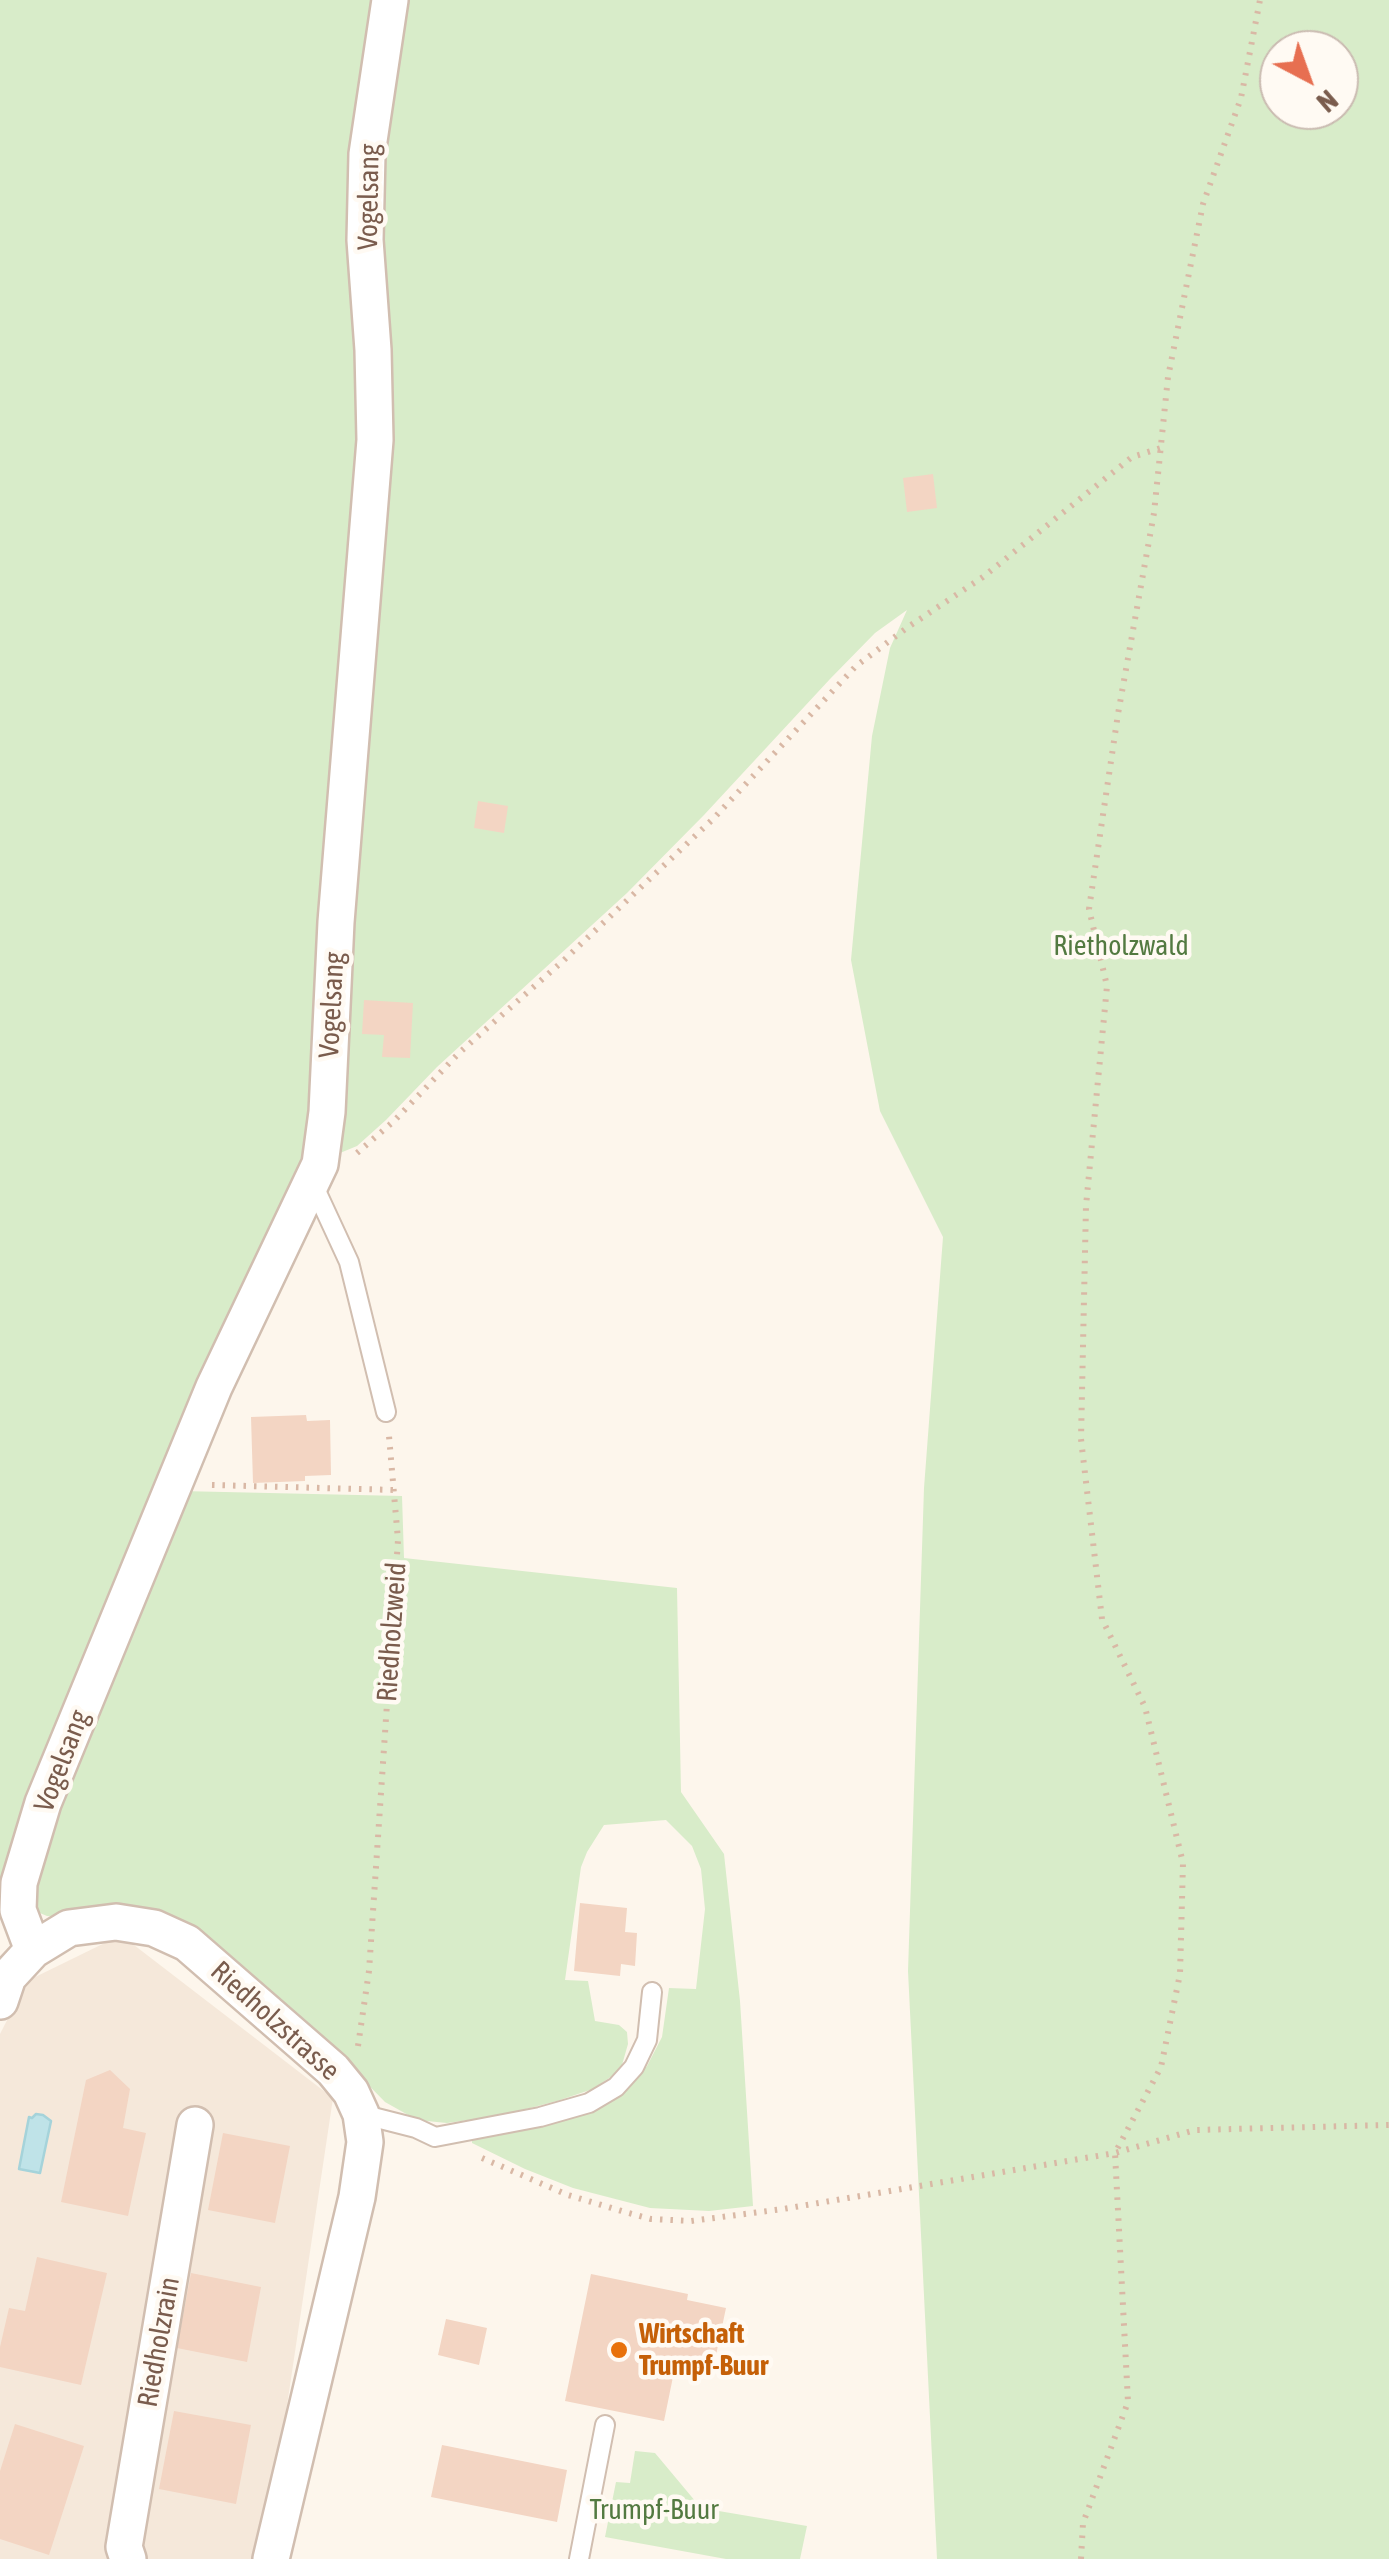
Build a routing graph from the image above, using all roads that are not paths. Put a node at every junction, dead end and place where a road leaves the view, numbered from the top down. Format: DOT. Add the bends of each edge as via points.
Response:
graph roads {
  1 [pos="390,0"];
  2 [pos="312,1182"];
  3 [pos="386,1412"];
  4 [pos="33,1950"];
  5 [pos="652,1992"];
  6 [pos="0,2002"];
  7 [pos="356,2103"];
  8 [pos="195,2125"];
  9 [pos="605,2425"];
  10 [pos="128,2559"];
  11 [pos="271,2559"];
  12 [pos="579,2559"];
  1 -- 2 [label="street, Vogelsang" via="366,154 375,440 336,922 328,1112"];
  2 -- 3 [label="lane" via="349,1262"];
  2 -- 4 [label="street, Vogelsang" via="222,1370 44,1803 19,1883 18,1910"];
  4 -- 6 [label="street, Riedholzstrasse" via="8,1977"];
  4 -- 7 [label="street, Riedholzstrasse" via="69,1928 116,1922 154,1928 187,1943 333,2070"];
  5 -- 7 [label="lane" via="648,2040 634,2067 589,2103 435,2136"];
  7 -- 11 [label="street" via="365,2142 357,2198"];
  8 -- 10 [label="street, Riedholzrain" via="124,2547"];
  9 -- 12 [label="lane"];
}
